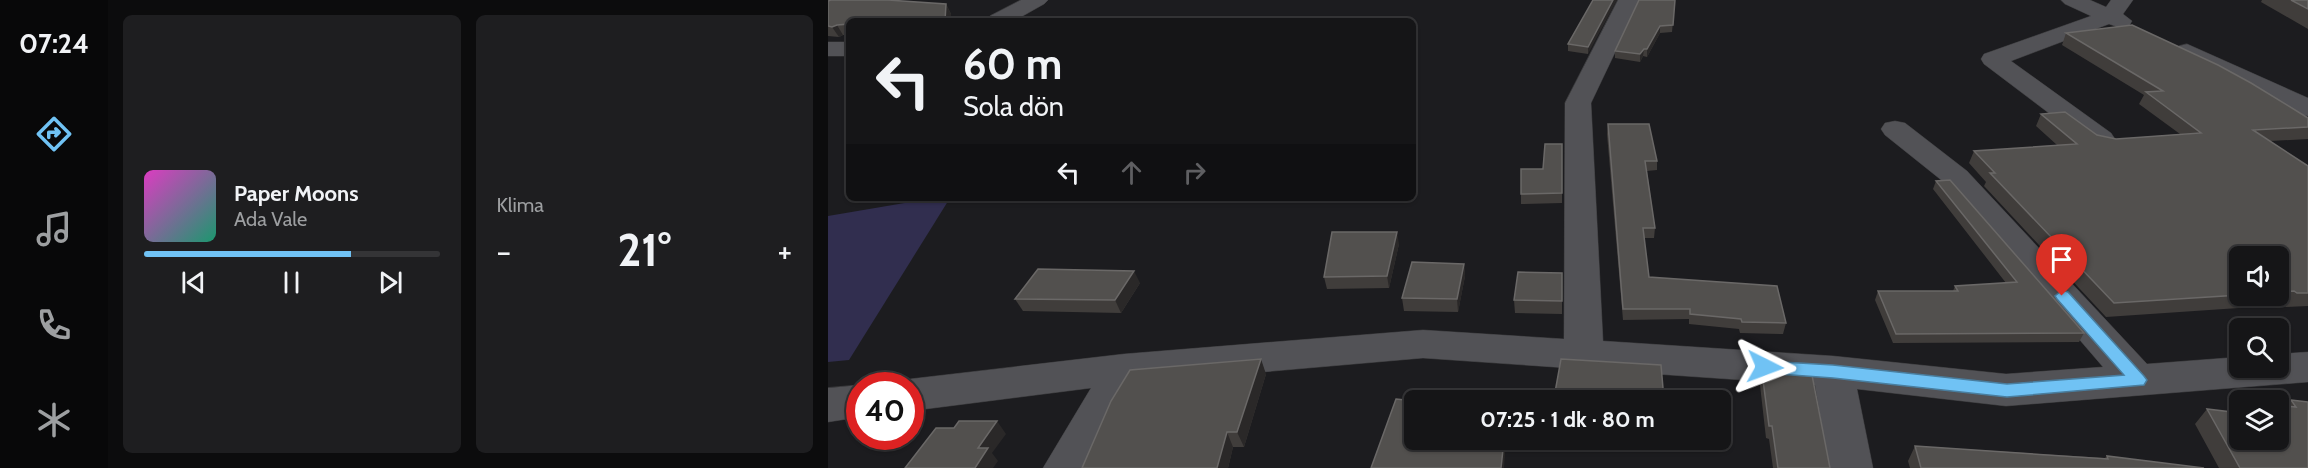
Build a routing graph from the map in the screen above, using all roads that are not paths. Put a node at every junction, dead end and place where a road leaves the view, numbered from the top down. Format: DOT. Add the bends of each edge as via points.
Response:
graph roads {
  1 [pos="1037,0"];
  2 [pos="1629,0"];
  3 [pos="2072,0"];
  4 [pos="2116,8"];
  5 [pos="1004,18"];
  6 [pos="828,49"];
  7 [pos="846,49"];
  8 [pos="2308,108"];
  9 [pos="1895,129"];
  10 [pos="2102,140"];
  11 [pos="1584,356"];
  12 [pos="2308,367"];
  13 [pos="1124,369"];
  14 [pos="1833,371"];
  15 [pos="2139,380"];
  16 [pos="924,393"];
  17 [pos="846,403"];
  18 [pos="828,405"];
  19 [pos="1065,468"];
  20 [pos="1851,468"];
  1 -- 5 [label="street"];
  2 -- 11 [label="street" via="1578,103"];
  3 -- 4 [label="street"];
  4 -- 8 [label="street" via="2152,35"];
  4 -- 10 [label="street" via="1993,59"];
  6 -- 7 [label="street"];
  9 -- 15 [label="street" via="1956,177"];
  11 -- 13 [label="street" via="1423,344"];
  11 -- 14 [label="street"];
  12 -- 15 [label="street"];
  13 -- 16 [label="street"];
  13 -- 19 [label="street"];
  14 -- 15 [label="street" via="2007,390"];
  14 -- 20 [label="street"];
  17 -- 18 [label="street"];
}
